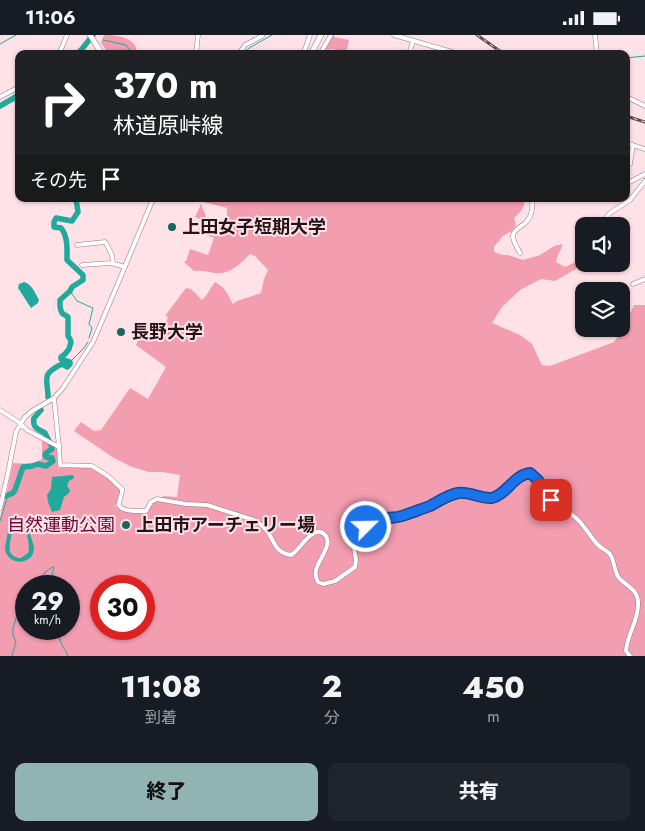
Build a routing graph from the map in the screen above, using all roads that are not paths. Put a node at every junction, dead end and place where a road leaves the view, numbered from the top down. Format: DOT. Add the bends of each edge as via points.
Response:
graph roads {
  1 [pos="67,35"];
  2 [pos="90,35"];
  3 [pos="198,35"];
  4 [pos="262,35"];
  5 [pos="310,35"];
  6 [pos="320,35"];
  7 [pos="330,35"];
  8 [pos="394,35"];
  9 [pos="595,35"];
  10 [pos="413,41"];
  11 [pos="61,50"];
  12 [pos="100,50"];
  13 [pos="196,50"];
  14 [pos="242,50"];
  15 [pos="305,50"];
  16 [pos="313,50"];
  17 [pos="322,50"];
  18 [pos="410,50"];
  19 [pos="445,50"];
  20 [pos="597,50"];
  21 [pos="15,89"];
  22 [pos="0,97"];
  23 [pos="630,99"];
  24 [pos="645,106"];
  25 [pos="630,144"];
  26 [pos="633,145"];
  27 [pos="645,149"];
  28 [pos="630,164"];
  29 [pos="645,174"];
  30 [pos="645,181"];
  31 [pos="630,182"];
  32 [pos="630,200"];
  33 [pos="151,202"];
  34 [pos="532,202"];
  35 [pos="627,202"];
  36 [pos="607,217"];
  37 [pos="77,245"];
  38 [pos="520,253"];
  39 [pos="113,263"];
  40 [pos="82,265"];
  41 [pos="125,267"];
  42 [pos="645,279"];
  43 [pos="633,284"];
  44 [pos="54,398"];
  45 [pos="0,410"];
  46 [pos="20,423"];
  47 [pos="60,447"];
  48 [pos="0,508"];
  49 [pos="630,656"];
  1 -- 11 [label="street"];
  2 -- 12 [label="main road"];
  3 -- 13 [label="street"];
  4 -- 14 [label="street"];
  5 -- 15 [label="street"];
  6 -- 16 [label="main road"];
  7 -- 17 [label="street"];
  8 -- 10 [label="street"];
  9 -- 20 [label="street"];
  10 -- 18 [label="street"];
  10 -- 19 [label="street"];
  21 -- 22 [label="street"];
  23 -- 24 [label="street"];
  25 -- 26 [label="street"];
  26 -- 27 [label="street"];
  26 -- 28 [label="street"];
  29 -- 31 [label="street"];
  30 -- 32 [label="street"];
  33 -- 41 [label="street"];
  34 -- 38 [label="street" via="528,221 513,234"];
  35 -- 36 [label="street"];
  37 -- 39 [label="street" via="105,242"];
  39 -- 40 [label="street"];
  39 -- 41 [label="street"];
  41 -- 44 [label="street" via="93,342"];
  42 -- 43 [label="street"];
  44 -- 46 [label="street" via="32,411"];
  44 -- 47 [label="street"];
  45 -- 46 [label="street"];
  46 -- 47 [label="street"];
  46 -- 48 [label="street"];
  47 -- 49 [label="street" via="60,465 95,468 122,489 121,508 146,511 157,499 207,505 260,524 280,552 291,555 312,534 322,532 328,542 316,575 323,585 355,567 353,542 372,521 405,515 458,493 491,498 530,473 551,500 582,524 597,544 611,555 620,580 637,595 637,616 626,644"];
}
